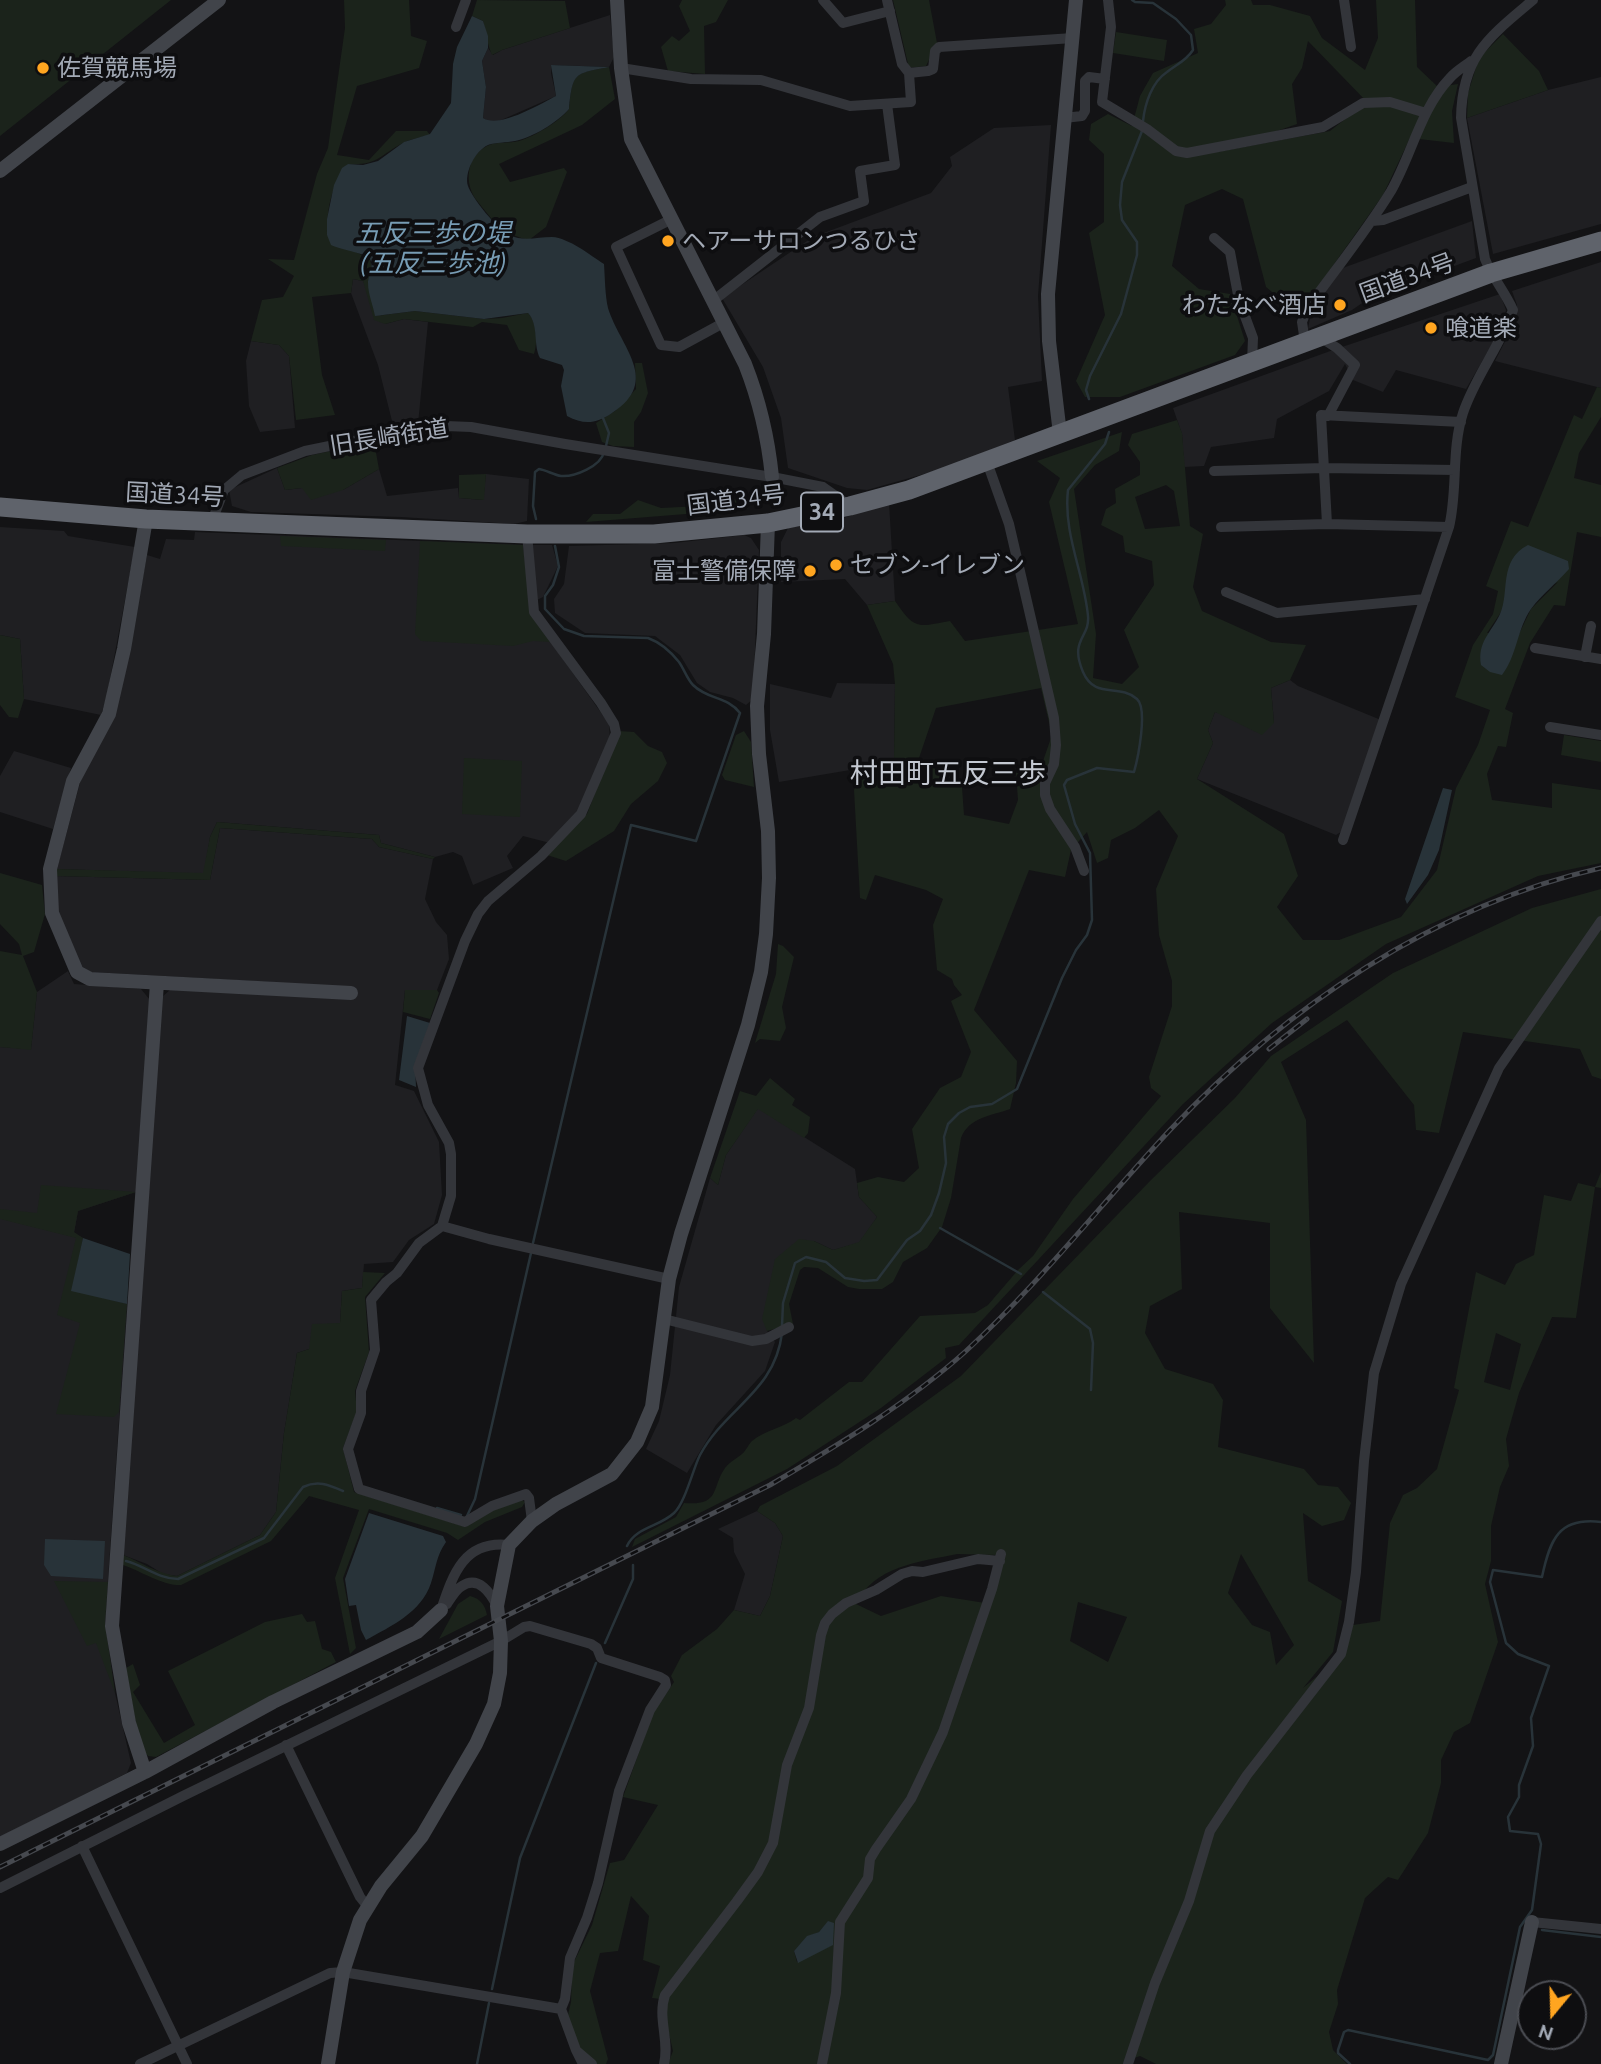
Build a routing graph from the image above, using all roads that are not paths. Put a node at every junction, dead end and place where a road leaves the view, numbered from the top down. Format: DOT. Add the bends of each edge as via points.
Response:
graph roads {
  1 [pos="219,0"];
  2 [pos="466,0"];
  3 [pos="617,0"];
  4 [pos="823,0"];
  5 [pos="1076,0"];
  6 [pos="1108,0"];
  7 [pos="1345,0"];
  8 [pos="1533,0"];
  9 [pos="888,6"];
  10 [pos="456,27"];
  11 [pos="1073,38"];
  12 [pos="1350,47"];
  13 [pos="1474,59"];
  14 [pos="621,68"];
  15 [pos="909,73"];
  16 [pos="1105,79"];
  17 [pos="887,104"];
  18 [pos="1426,113"];
  19 [pos="1064,118"];
  20 [pos="0,171"];
  21 [pos="1472,187"];
  22 [pos="672,219"];
  23 [pos="1372,221"];
  24 [pos="1214,238"];
  25 [pos="1601,241"];
  26 [pos="1491,273"];
  27 [pos="714,300"];
  28 [pos="725,322"];
  29 [pos="1313,340"];
  30 [pos="1252,362"];
  31 [pos="1328,416"];
  32 [pos="1461,422"];
  33 [pos="1060,434"];
  34 [pos="987,462"];
  35 [pos="1324,468"];
  36 [pos="1455,470"];
  37 [pos="1214,471"];
  38 [pos="772,477"];
  39 [pos="850,506"];
  40 [pos="0,507"];
  41 [pos="146,519"];
  42 [pos="212,521"];
  43 [pos="768,523"];
  44 [pos="1327,524"];
  45 [pos="1221,527"];
  46 [pos="1449,527"];
  47 [pos="527,534"];
  48 [pos="1226,592"];
  49 [pos="1425,598"];
  50 [pos="1591,626"];
  51 [pos="1535,648"];
  52 [pos="1585,657"];
  53 [pos="1601,659"];
  54 [pos="1550,727"];
  55 [pos="1601,735"];
  56 [pos="1343,840"];
  57 [pos="1084,871"];
  58 [pos="1601,921"];
  59 [pos="157,983"];
  60 [pos="351,993"];
  61 [pos="442,1226"];
  62 [pos="669,1279"];
  63 [pos="664,1319"];
  64 [pos="789,1327"];
  65 [pos="532,1521"];
  66 [pos="509,1545"];
  67 [pos="497,1606"];
  68 [pos="442,1610"];
  69 [pos="501,1641"];
  70 [pos="286,1745"];
  71 [pos="145,1772"];
  72 [pos="0,1844"];
  73 [pos="82,1846"];
  74 [pos="0,1888"];
  75 [pos="368,1908"];
  76 [pos="1532,1922"];
  77 [pos="1601,1929"];
  78 [pos="343,1972"];
  79 [pos="561,2008"];
  80 [pos="178,2046"];
  81 [pos="576,2050"];
  82 [pos="666,2059"];
  83 [pos="140,2064"];
  84 [pos="187,2064"];
  85 [pos="328,2064"];
  86 [pos="583,2064"];
  87 [pos="592,2064"];
  88 [pos="655,2064"];
  89 [pos="821,2064"];
  90 [pos="1128,2064"];
  91 [pos="1501,2064"];
  1 -- 20 [label="street"];
  2 -- 10 [label="street"];
  3 -- 14 [label="street"];
  4 -- 9 [label="street" via="843,23"];
  5 -- 11 [label="street"];
  6 -- 16 [label="street" via="1111,27"];
  7 -- 12 [label="street"];
  8 -- 13 [label="street" via="1484,43"];
  9 -- 15 [label="street" via="902,64"];
  11 -- 15 [label="street" via="939,47 933,69"];
  11 -- 19 [label="street"];
  13 -- 18 [label="street" via="1451,77"];
  13 -- 21 [label="street" via="1461,100"];
  14 -- 17 [label="street" via="691,79 761,80 850,106"];
  14 -- 22 [label="street" via="631,139"];
  15 -- 17 [label="street" via="911,103"];
  16 -- 18 [label="street" via="1102,102 1176,151 1187,153 1323,127 1363,103 1390,102"];
  16 -- 19 [label="street" via="1085,81 1085,111 1082,116"];
  17 -- 27 [label="street" via="895,165 860,171 864,201 820,217"];
  18 -- 23 [label="street" via="1404,166"];
  19 -- 33 [label="street" via="1048,294"];
  21 -- 23 [label="street"];
  21 -- 26 [label="street"];
  22 -- 27 [label="street"];
  22 -- 28 [label="street" via="616,247 661,345 678,347"];
  23 -- 29 [label="street" via="1307,309 1302,322"];
  24 -- 30 [label="street" via="1230,252 1239,300 1253,338"];
  25 -- 26 [label="highway, 国道34号 / 34"];
  26 -- 29 [label="highway, 国道34号 / 34"];
  26 -- 32 [label="street" via="1513,310"];
  27 -- 28 [label="street"];
  28 -- 38 [label="street" via="759,400"];
  29 -- 30 [label="highway, 国道34号 / 34"];
  29 -- 31 [label="street" via="1337,348 1355,365"];
  30 -- 33 [label="highway, 国道34号 / 34"];
  31 -- 32 [label="street"];
  31 -- 35 [label="street" via="1321,415"];
  32 -- 36 [label="street"];
  33 -- 34 [label="highway, 国道34号 / 34"];
  34 -- 39 [label="highway, 国道34号 / 34"];
  34 -- 57 [label="street" via="1009,524 1054,718 1054,764 1045,795"];
  35 -- 36 [label="street"];
  35 -- 37 [label="street"];
  35 -- 44 [label="street"];
  36 -- 46 [label="street"];
  38 -- 39 [label="street" via="823,487"];
  38 -- 42 [label="street, 旧長崎街道" via="446,426 305,451 242,475 224,489"];
  39 -- 43 [label="highway, 国道34号 / 34"];
  40 -- 41 [label="highway, 国道34号 / 34"];
  41 -- 42 [label="highway, 国道34号 / 34"];
  41 -- 59 [label="street" via="109,714 74,781 50,869 52,913 77,972 90,979"];
  42 -- 47 [label="highway, 国道34号 / 34"];
  43 -- 47 [label="highway, 国道34号 / 34" via="654,534"];
  43 -- 62 [label="street" via="757,706 768,831 765,947 748,1025"];
  44 -- 45 [label="street"];
  44 -- 46 [label="street"];
  46 -- 49 [label="street"];
  47 -- 61 [label="street" via="534,612 600,703 616,733 573,825 478,914 421,1059 418,1068 424,1094 451,1154 451,1196"];
  48 -- 49 [label="street" via="1277,613"];
  49 -- 56 [label="street"];
  50 -- 52 [label="street"];
  51 -- 52 [label="street"];
  52 -- 53 [label="street"];
  54 -- 55 [label="street"];
  58 -- 90 [label="street" via="1499,1068 1401,1284 1374,1373 1356,1572 1340,1654 1210,1831"];
  59 -- 60 [label="street"];
  59 -- 71 [label="street" via="112,1626 129,1723"];
  61 -- 62 [label="street"];
  61 -- 65 [label="street" via="419,1243 371,1300 375,1350 348,1450 357,1486 465,1522 526,1494"];
  62 -- 63 [label="street"];
  63 -- 64 [label="street" via="752,1341"];
  63 -- 65 [label="street" via="652,1408 629,1455 612,1474"];
  65 -- 66 [label="street"];
  66 -- 67 [label="street"];
  66 -- 68 [label="street" via="483,1545 467,1557 452,1579"];
  67 -- 68 [label="street" via="491,1592 468,1584 461,1586"];
  67 -- 69 [label="street"];
  68 -- 71 [label="street" via="417,1632 273,1702"];
  69 -- 70 [label="street"];
  69 -- 75 [label="street" via="494,1704 476,1744 422,1836"];
  69 -- 79 [label="street" via="530,1626 591,1644 601,1658 665,1680 666,1685 650,1710 619,1791 598,1883 570,1958"];
  70 -- 73 [label="street"];
  70 -- 75 [label="street"];
  71 -- 72 [label="street"];
  73 -- 74 [label="street"];
  73 -- 80 [label="street"];
  75 -- 78 [label="street"];
  76 -- 77 [label="street"];
  76 -- 91 [label="street"];
  78 -- 79 [label="street"];
  78 -- 80 [label="street" via="330,1973"];
  78 -- 85 [label="street"];
  79 -- 81 [label="street"];
  80 -- 83 [label="street"];
  80 -- 84 [label="street"];
  81 -- 86 [label="street"];
  81 -- 87 [label="street"];
  82 -- 88 [label="street"];
  82 -- 89 [label="street" via="665,1995 758,1872 773,1843 787,1765 809,1709 825,1623 846,1603 902,1574 1000,1557 938,1743 911,1799 870,1859 868,1878 840,1922 836,1993"];
}
